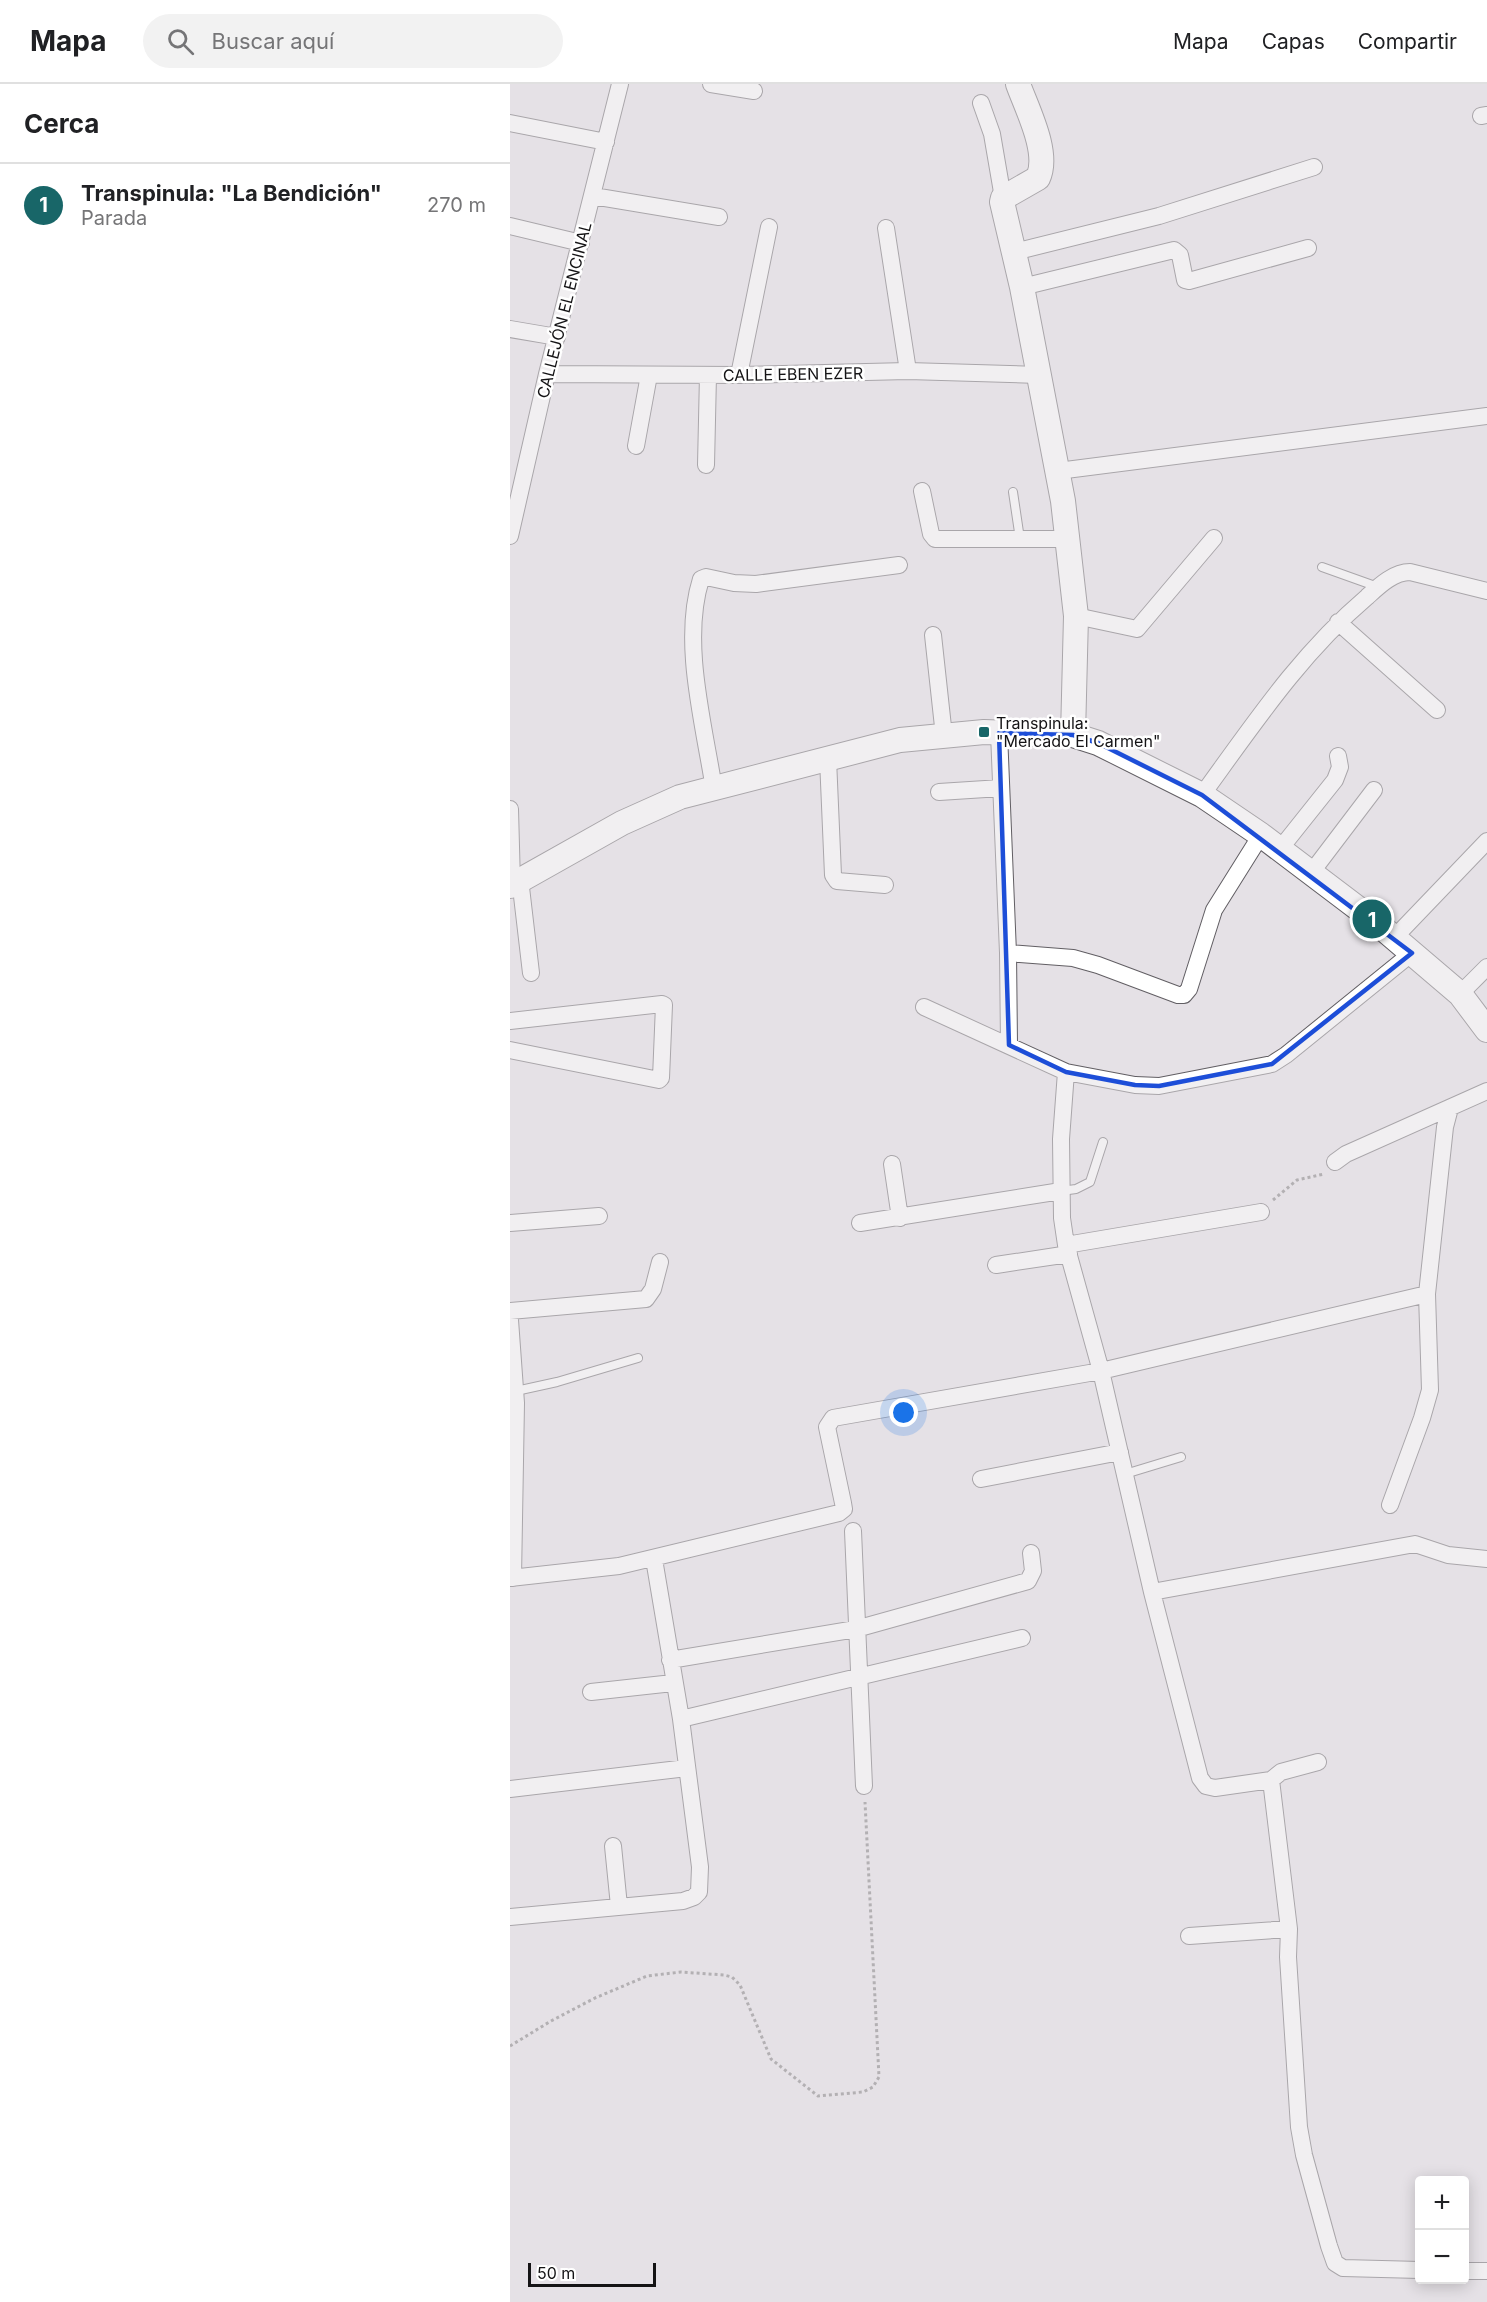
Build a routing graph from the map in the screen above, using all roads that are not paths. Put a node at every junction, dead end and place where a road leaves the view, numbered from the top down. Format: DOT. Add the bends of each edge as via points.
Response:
graph roads {
  1 [pos="620,84"];
  2 [pos="711,84"];
  3 [pos="1018,84"];
  4 [pos="754,91"];
  5 [pos="981,103"];
  6 [pos="510,123"];
  7 [pos="606,142"];
  8 [pos="1314,167"];
  9 [pos="593,196"];
  10 [pos="1003,198"];
  11 [pos="719,217"];
  12 [pos="510,226"];
  13 [pos="769,227"];
  14 [pos="886,228"];
  15 [pos="581,243"];
  16 [pos="1308,248"];
  17 [pos="1014,252"];
  18 [pos="1022,287"];
  19 [pos="510,329"];
  20 [pos="556,337"];
  21 [pos="908,371"];
  22 [pos="547,374"];
  23 [pos="649,375"];
  24 [pos="708,375"];
  25 [pos="739,375"];
  26 [pos="1040,375"];
  27 [pos="1487,416"];
  28 [pos="636,446"];
  29 [pos="706,465"];
  30 [pos="1058,471"];
  31 [pos="922,491"];
  32 [pos="1013,492"];
  33 [pos="510,536"];
  34 [pos="1020,538"];
  35 [pos="1214,538"];
  36 [pos="1068,539"];
  37 [pos="899,565"];
  38 [pos="1322,567"];
  39 [pos="1379,587"];
  40 [pos="1487,591"];
  41 [pos="1076,616"];
  42 [pos="1338,622"];
  43 [pos="933,635"];
  44 [pos="1437,710"];
  45 [pos="999,733"];
  46 [pos="1073,735"];
  47 [pos="944,736"];
  48 [pos="1338,756"];
  49 [pos="828,759"];
  50 [pos="1001,788"];
  51 [pos="714,789"];
  52 [pos="1374,790"];
  53 [pos="939,792"];
  54 [pos="1202,795"];
  55 [pos="510,809"];
  56 [pos="1487,841"];
  57 [pos="1270,842"];
  58 [pos="1311,873"];
  59 [pos="514,883"];
  60 [pos="885,885"];
  61 [pos="1394,938"];
  62 [pos="1008,953"];
  63 [pos="1412,954"];
  64 [pos="1487,967"];
  65 [pos="531,973"];
  66 [pos="1460,994"];
  67 [pos="924,1007"];
  68 [pos="510,1021"];
  69 [pos="1487,1030"];
  70 [pos="1009,1045"];
  71 [pos="510,1050"];
  72 [pos="1066,1072"];
  73 [pos="1487,1091"];
  74 [pos="1450,1108"];
  75 [pos="1103,1142"];
  76 [pos="1335,1162"];
  77 [pos="892,1164"];
  78 [pos="1061,1191"];
  79 [pos="1261,1212"];
  80 [pos="599,1216"];
  81 [pos="900,1218"];
  82 [pos="510,1223"];
  83 [pos="860,1223"];
  84 [pos="1068,1250"];
  85 [pos="660,1262"];
  86 [pos="996,1265"];
  87 [pos="1427,1294"];
  88 [pos="510,1311"];
  89 [pos="510,1320"];
  90 [pos="639,1358"];
  91 [pos="1101,1371"];
  92 [pos="516,1391"];
  93 [pos="1120,1452"];
  94 [pos="1181,1457"];
  95 [pos="1125,1474"];
  96 [pos="981,1479"];
  97 [pos="1390,1504"];
  98 [pos="853,1531"];
  99 [pos="1031,1553"];
  100 [pos="654,1558"];
  101 [pos="1487,1559"];
  102 [pos="512,1578"];
  103 [pos="1152,1592"];
  104 [pos="856,1629"];
  105 [pos="1022,1638"];
  106 [pos="670,1660"];
  107 [pos="858,1677"];
  108 [pos="674,1683"];
  109 [pos="591,1692"];
  110 [pos="681,1719"];
  111 [pos="1318,1762"];
  112 [pos="687,1768"];
  113 [pos="1271,1780"];
  114 [pos="864,1786"];
  115 [pos="510,1789"];
  116 [pos="613,1846"];
  117 [pos="619,1906"];
  118 [pos="510,1917"];
  119 [pos="1288,1929"];
  120 [pos="1189,1936"];
  121 [pos="1415,2270"];
  122 [pos="1469,2271"];
  123 [pos="1487,2271"];
  1 -- 7 [label="street, CALLEJÓN EL ENCINAL"];
  2 -- 4 [label="street"];
  3 -- 10 [label="street" via="1042,151 1042,164 1038,178"];
  5 -- 10 [label="street" via="992,134"];
  6 -- 7 [label="street"];
  7 -- 9 [label="street, CALLEJÓN EL ENCINAL"];
  8 -- 17 [label="street" via="1159,216"];
  9 -- 11 [label="street"];
  9 -- 15 [label="street, CALLEJÓN EL ENCINAL"];
  10 -- 17 [label="street"];
  12 -- 15 [label="street"];
  13 -- 25 [label="street"];
  14 -- 21 [label="street"];
  15 -- 20 [label="street, CALLEJÓN EL ENCINAL"];
  16 -- 18 [label="street" via="1189,281 1185,280 1180,255 1174,250"];
  17 -- 18 [label="street"];
  18 -- 26 [label="street"];
  19 -- 20 [label="street"];
  20 -- 22 [label="street, CALLEJÓN EL ENCINAL"];
  21 -- 25 [label="street, CALLE EBEN EZER"];
  21 -- 26 [label="street, CALLE EBEN EZER"];
  22 -- 23 [label="street, CALLE EBEN EZER"];
  22 -- 33 [label="street, CALLEJÓN EL ENCINAL"];
  23 -- 24 [label="street, CALLE EBEN EZER"];
  23 -- 28 [label="street"];
  24 -- 25 [label="street, CALLE EBEN EZER"];
  24 -- 29 [label="street"];
  26 -- 30 [label="street"];
  27 -- 30 [label="street"];
  30 -- 36 [label="street"];
  31 -- 34 [label="street" via="935,539"];
  32 -- 34 [label="lane"];
  34 -- 36 [label="street"];
  35 -- 41 [label="street" via="1137,629"];
  36 -- 41 [label="street"];
  37 -- 51 [label="street" via="778,582 745,584 701,579 692,622"];
  38 -- 39 [label="lane"];
  39 -- 40 [label="street" via="1410,572"];
  39 -- 42 [label="street"];
  41 -- 46 [label="street"];
  42 -- 44 [label="street"];
  42 -- 54 [label="street" via="1283,684"];
  43 -- 47 [label="street"];
  45 -- 46 [label="street"];
  45 -- 47 [label="street"];
  45 -- 50 [label="street"];
  46 -- 54 [label="street" via="1098,742"];
  47 -- 49 [label="street" via="900,740"];
  48 -- 57 [label="street" via="1340,767 1335,780"];
  49 -- 51 [label="street"];
  49 -- 60 [label="street" via="833,875 837,881"];
  50 -- 53 [label="street"];
  50 -- 62 [label="street"];
  51 -- 59 [label="street" via="680,797 647,811"];
  52 -- 58 [label="street"];
  54 -- 57 [label="street"];
  55 -- 59 [label="street"];
  56 -- 61 [label="street"];
  57 -- 58 [label="street"];
  57 -- 62 [label="street" via="1214,910 1184,995 1073,958"];
  58 -- 61 [label="street"];
  59 -- 65 [label="street"];
  61 -- 63 [label="street"];
  62 -- 70 [label="street"];
  63 -- 66 [label="street"];
  63 -- 72 [label="street" via="1272,1064 1159,1086"];
  64 -- 66 [label="street"];
  66 -- 69 [label="street"];
  67 -- 70 [label="street"];
  68 -- 71 [label="street" via="664,1005 659,1080"];
  70 -- 72 [label="street"];
  72 -- 78 [label="street"];
  73 -- 74 [label="street"];
  74 -- 76 [label="street"];
  74 -- 87 [label="street"];
  75 -- 78 [label="lane" via="1090,1182"];
  77 -- 81 [label="street"];
  78 -- 81 [label="street"];
  78 -- 84 [label="street"];
  79 -- 84 [label="street"];
  80 -- 82 [label="street"];
  81 -- 83 [label="street"];
  84 -- 86 [label="street"];
  84 -- 91 [label="street"];
  85 -- 88 [label="street" via="653,1289 646,1299"];
  87 -- 91 [label="street"];
  87 -- 97 [label="street" via="1430,1390"];
  89 -- 92 [label="street"];
  90 -- 92 [label="lane"];
  91 -- 93 [label="street"];
  91 -- 100 [label="street" via="833,1418 827,1427 842,1511"];
  92 -- 102 [label="street"];
  93 -- 95 [label="street"];
  93 -- 96 [label="street"];
  94 -- 95 [label="lane"];
  95 -- 103 [label="street"];
  98 -- 104 [label="street"];
  99 -- 104 [label="street" via="1033,1571 1028,1581"];
  100 -- 102 [label="street" via="603,1569"];
  100 -- 106 [label="street"];
  101 -- 103 [label="street" via="1448,1556 1415,1544"];
  103 -- 113 [label="street" via="1200,1778 1206,1786 1215,1788"];
  104 -- 106 [label="street"];
  104 -- 107 [label="street"];
  105 -- 107 [label="street"];
  106 -- 108 [label="street"];
  107 -- 110 [label="street"];
  107 -- 114 [label="street"];
  108 -- 109 [label="street"];
  108 -- 110 [label="street"];
  110 -- 112 [label="street"];
  111 -- 113 [label="street" via="1281,1772"];
  112 -- 115 [label="street"];
  112 -- 117 [label="street" via="700,1867 699,1892 683,1901"];
  113 -- 119 [label="street"];
  116 -- 117 [label="street"];
  117 -- 118 [label="street"];
  119 -- 120 [label="street"];
  119 -- 121 [label="street" via="1299,2127 1332,2257 1338,2266 1348,2269"];
  122 -- 123 [label="street"];
}
